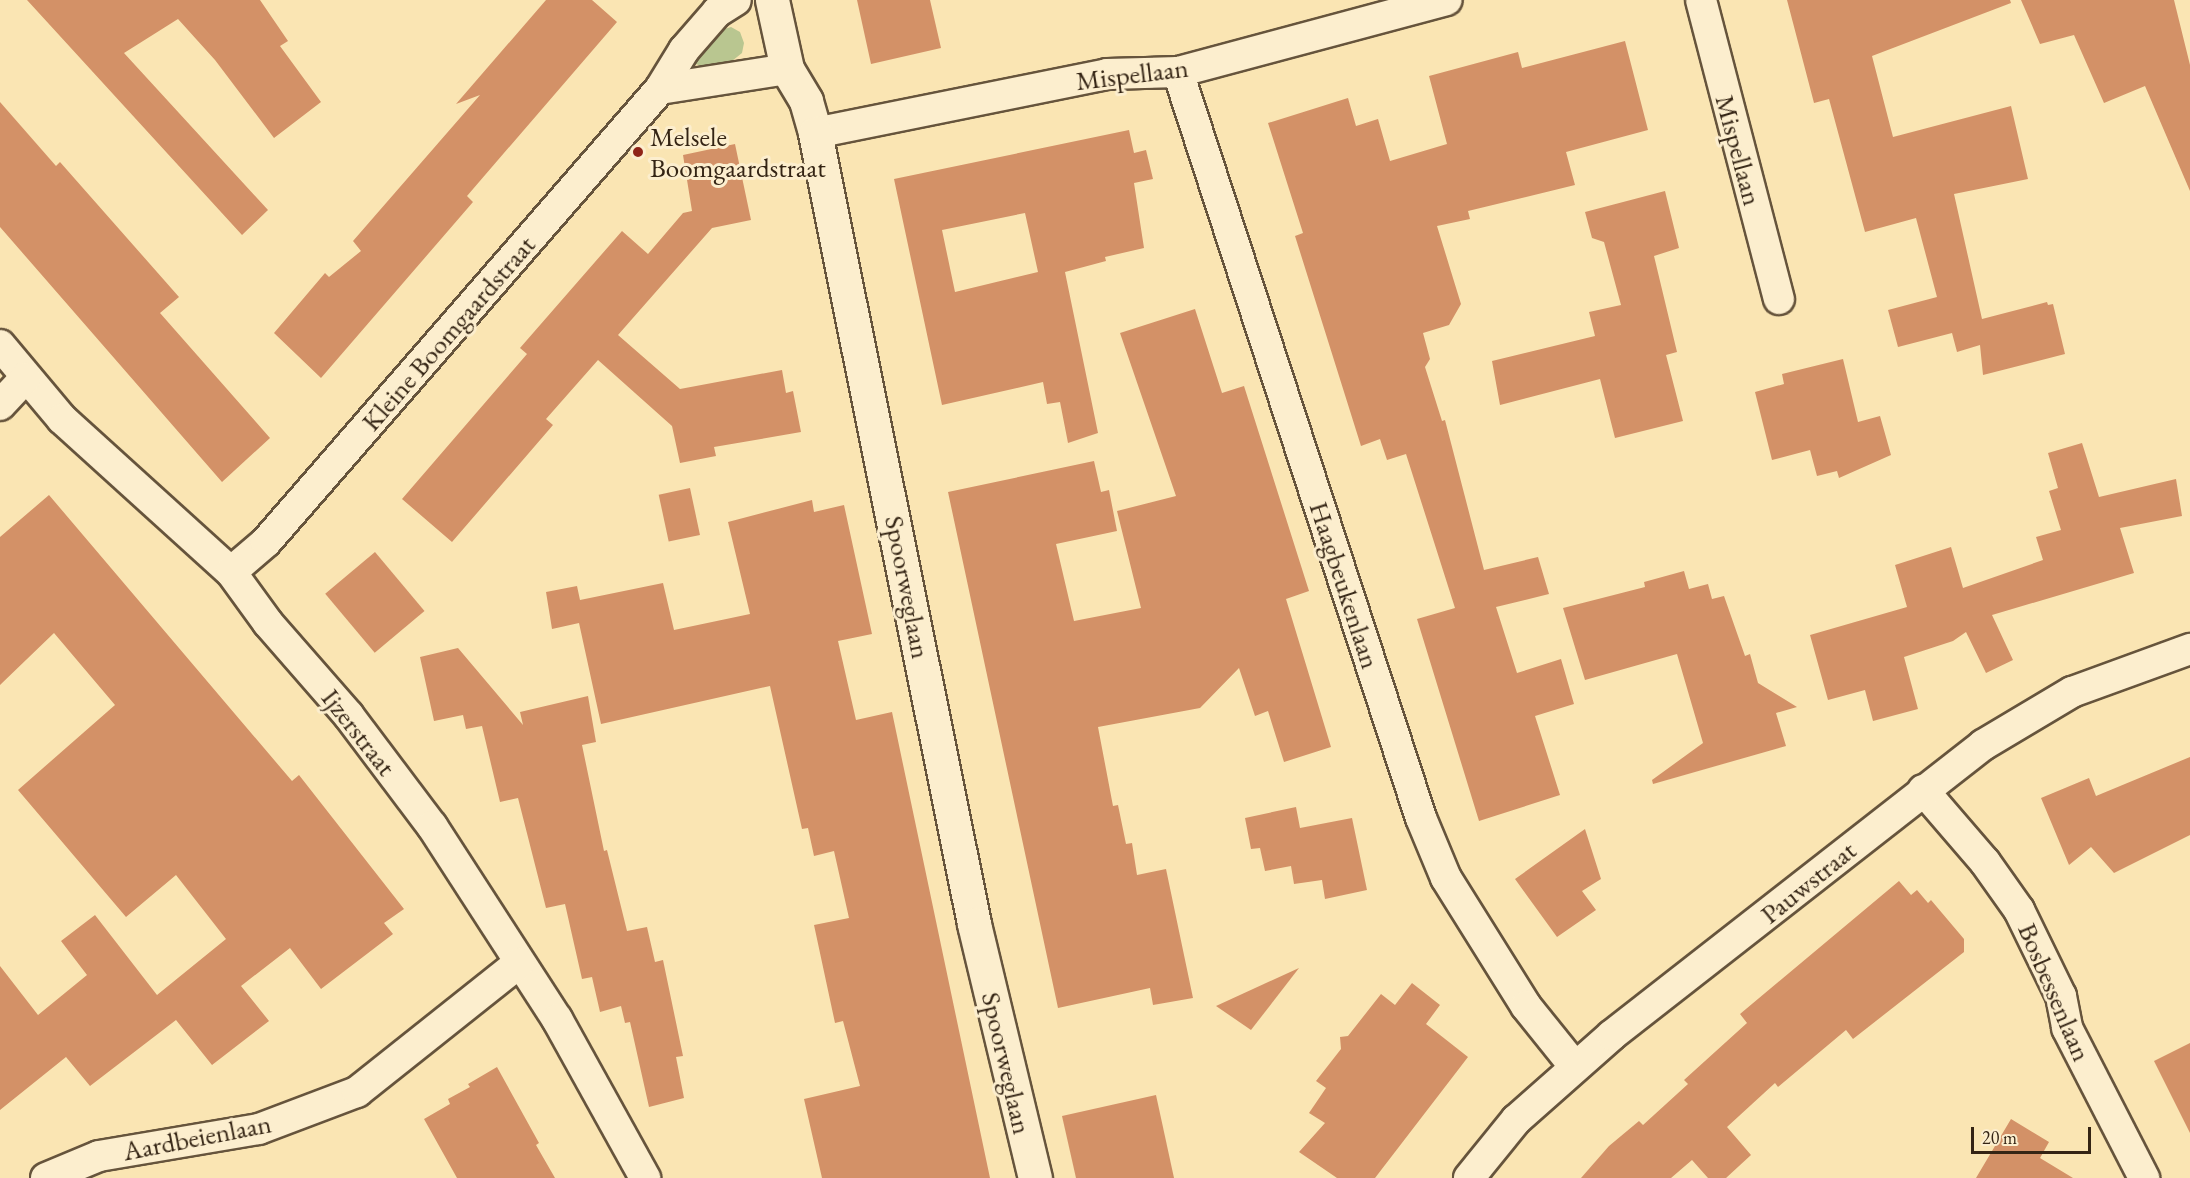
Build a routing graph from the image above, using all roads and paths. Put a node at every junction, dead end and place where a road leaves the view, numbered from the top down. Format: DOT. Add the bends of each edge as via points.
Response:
graph roads {
  1 [pos="736,0"];
  2 [pos="772,0"];
  3 [pos="1446,0"];
  4 [pos="1701,0"];
  5 [pos="787,69"];
  6 [pos="1178,72"];
  7 [pos="660,89"];
  8 [pos="815,133"];
  9 [pos="1779,299"];
  10 [pos="0,345"];
  11 [pos="26,378"];
  12 [pos="0,405"];
  13 [pos="231,572"];
  14 [pos="2190,649"];
  15 [pos="1923,790"];
  16 [pos="519,963"];
  17 [pos="1575,1067"];
  18 [pos="46,1178"];
  19 [pos="645,1178"];
  20 [pos="1035,1178"];
  21 [pos="1469,1178"];
  22 [pos="2144,1178"];
  1 -- 7 [label="street, Kleine Boomgaardstraat" via="717,12 684,50"];
  2 -- 5 [label="street, Spoorweglaan"];
  3 -- 6 [label="street, Mispellaan"];
  4 -- 9 [label="street, Mispellaan"];
  5 -- 7 [label="street"];
  5 -- 8 [label="street, Spoorweglaan" via="806,101"];
  6 -- 8 [label="street, Mispellaan" via="1107,74 895,120"];
  6 -- 17 [label="street, Haagbeukenlaan" via="1421,819 1446,878 1526,1006"];
  7 -- 13 [label="street, Kleine Boomgaardstraat" via="266,543"];
  8 -- 20 [label="street, Spoorweglaan" via="974,924"];
  10 -- 11 [label="street, Ijzerstraat"];
  11 -- 12 [label="street"];
  11 -- 13 [label="street, Ijzerstraat" via="62,419"];
  13 -- 16 [label="street, Ijzerstraat" via="432,826"];
  14 -- 15 [label="street, Pauwstraat" via="2072,692 1983,746"];
  15 -- 17 [label="street, Pauwstraat"];
  15 -- 22 [label="street, Bosbessenlaan" via="1985,862 2019,910 2061,996 2067,1028"];
  16 -- 18 [label="street, Aardbeienlaan" via="357,1092 259,1129 99,1156"];
  16 -- 19 [label="street, Ijzerstraat" via="557,1019"];
  17 -- 21 [label="street, Pauwstraat" via="1516,1120"];
}
